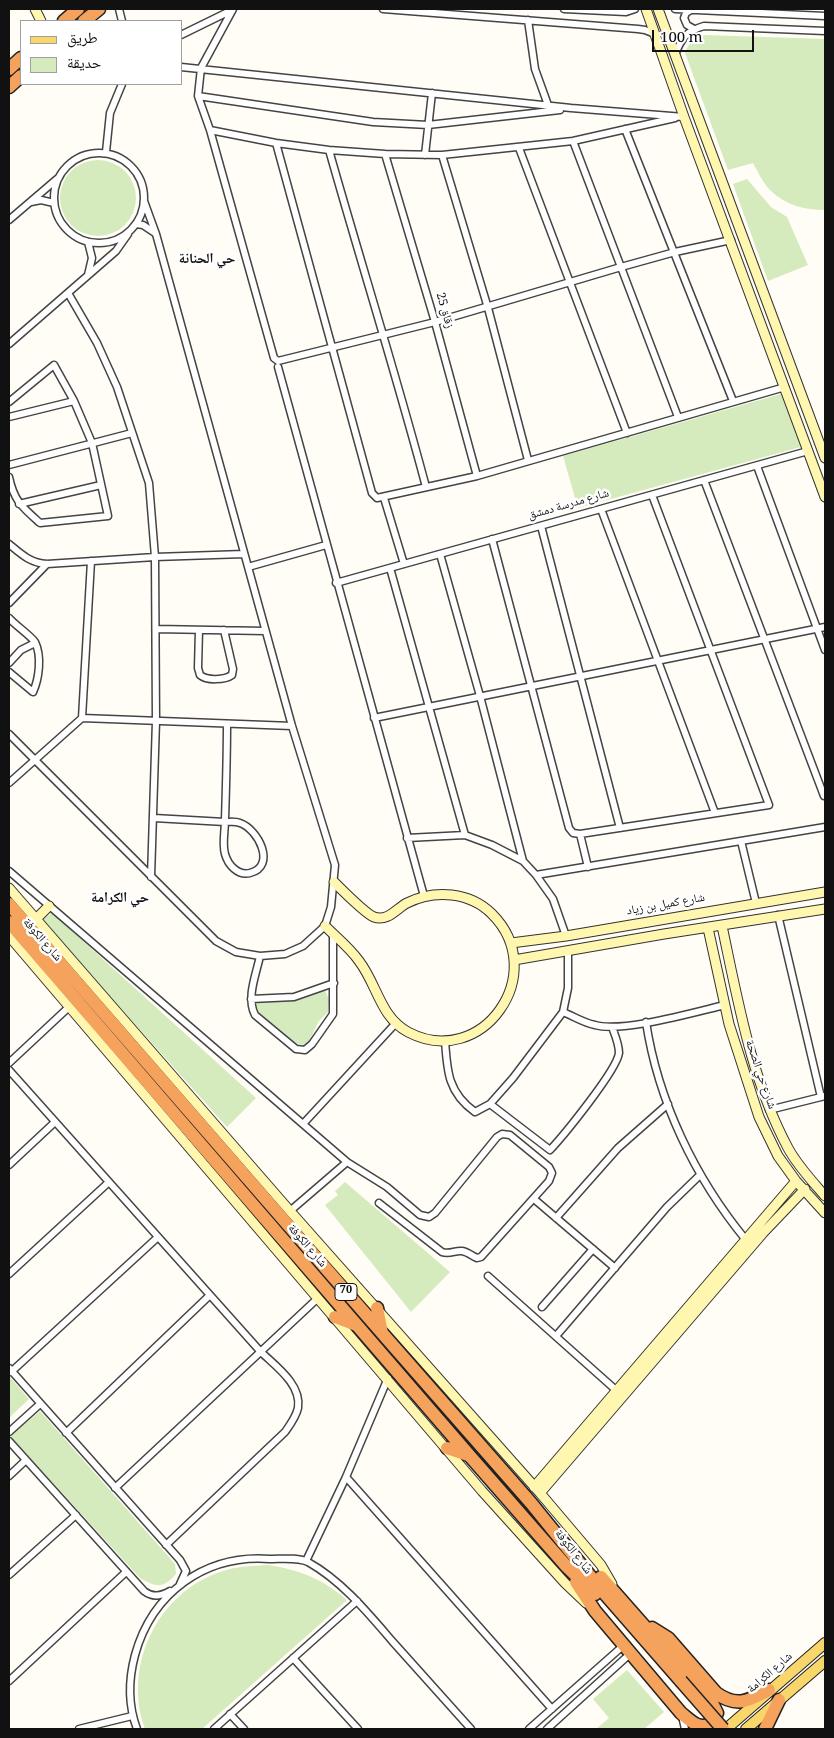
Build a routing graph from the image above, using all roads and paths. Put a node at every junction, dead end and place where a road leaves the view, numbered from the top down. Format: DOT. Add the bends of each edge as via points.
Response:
graph roads {
  1 [pos="78,9"];
  2 [pos="99,9"];
  3 [pos="233,9"];
  4 [pos="383,9"];
  5 [pos="564,9"];
  6 [pos="635,9"];
  7 [pos="646,9"];
  8 [pos="658,9"];
  9 [pos="675,9"];
  10 [pos="429,10"];
  11 [pos="691,10"];
  12 [pos="456,12"];
  13 [pos="825,16"];
  14 [pos="65,20"];
  15 [pos="85,20"];
  16 [pos="528,20"];
  17 [pos="694,29"];
  18 [pos="825,31"];
  19 [pos="182,34"];
  20 [pos="655,34"];
  21 [pos="675,54"];
  22 [pos="20,59"];
  23 [pos="182,67"];
  24 [pos="201,68"];
  25 [pos="9,69"];
  26 [pos="20,77"];
  27 [pos="122,85"];
  28 [pos="9,86"];
  29 [pos="432,93"];
  30 [pos="198,96"];
  31 [pos="548,105"];
  32 [pos="571,108"];
  33 [pos="684,116"];
  34 [pos="428,125"];
  35 [pos="625,128"];
  36 [pos="210,130"];
  37 [pos="573,141"];
  38 [pos="276,143"];
  39 [pos="519,148"];
  40 [pos="330,150"];
  41 [pos="106,152"];
  42 [pos="386,154"];
  43 [pos="425,155"];
  44 [pos="442,155"];
  45 [pos="57,179"];
  46 [pos="144,201"];
  47 [pos="29,202"];
  48 [pos="54,203"];
  49 [pos="9,220"];
  50 [pos="134,226"];
  51 [pos="156,234"];
  52 [pos="731,240"];
  53 [pos="88,242"];
  54 [pos="675,252"];
  55 [pos="621,267"];
  56 [pos="757,273"];
  57 [pos="88,275"];
  58 [pos="744,276"];
  59 [pos="570,281"];
  60 [pos="764,292"];
  61 [pos="68,293"];
  62 [pos="751,295"];
  63 [pos="488,308"];
  64 [pos="435,322"];
  65 [pos="382,334"];
  66 [pos="9,344"];
  67 [pos="332,347"];
  68 [pos="278,367"];
  69 [pos="785,386"];
  70 [pos="74,401"];
  71 [pos="733,401"];
  72 [pos="9,402"];
  73 [pos="9,417"];
  74 [pos="678,417"];
  75 [pos="132,432"];
  76 [pos="627,433"];
  77 [pos="92,443"];
  78 [pos="808,451"];
  79 [pos="825,458"];
  80 [pos="528,460"];
  81 [pos="9,465"];
  82 [pos="757,466"];
  83 [pos="477,476"];
  84 [pos="9,477"];
  85 [pos="704,480"];
  86 [pos="101,486"];
  87 [pos="426,487"];
  88 [pos="652,495"];
  89 [pos="825,497"];
  90 [pos="384,498"];
  91 [pos="20,504"];
  92 [pos="601,509"];
  93 [pos="541,526"];
  94 [pos="492,539"];
  95 [pos="9,544"];
  96 [pos="326,545"];
  97 [pos="244,554"];
  98 [pos="440,554"];
  99 [pos="155,557"];
  100 [pos="91,561"];
  101 [pos="47,564"];
  102 [pos="404,564"];
  103 [pos="248,567"];
  104 [pos="390,568"];
  105 [pos="336,583"];
  106 [pos="9,603"];
  107 [pos="9,618"];
  108 [pos="825,627"];
  109 [pos="818,628"];
  110 [pos="156,629"];
  111 [pos="199,630"];
  112 [pos="224,630"];
  113 [pos="265,631"];
  114 [pos="764,639"];
  115 [pos="35,643"];
  116 [pos="711,650"];
  117 [pos="825,650"];
  118 [pos="658,660"];
  119 [pos="9,663"];
  120 [pos="9,672"];
  121 [pos="580,676"];
  122 [pos="532,686"];
  123 [pos="480,696"];
  124 [pos="430,706"];
  125 [pos="82,718"];
  126 [pos="374,718"];
  127 [pos="156,721"];
  128 [pos="227,724"];
  129 [pos="292,726"];
  130 [pos="9,734"];
  131 [pos="35,759"];
  132 [pos="9,783"];
  133 [pos="825,796"];
  134 [pos="715,813"];
  135 [pos="154,818"];
  136 [pos="225,822"];
  137 [pos="825,827"];
  138 [pos="620,828"];
  139 [pos="580,834"];
  140 [pos="465,836"];
  141 [pos="408,838"];
  142 [pos="741,841"];
  143 [pos="522,861"];
  144 [pos="588,867"];
  145 [pos="9,871"];
  146 [pos="536,875"];
  147 [pos="151,877"];
  148 [pos="334,882"];
  149 [pos="9,888"];
  150 [pos="825,892"];
  151 [pos="424,896"];
  152 [pos="756,903"];
  153 [pos="9,904"];
  154 [pos="49,906"];
  155 [pos="825,909"];
  156 [pos="778,915"];
  157 [pos="36,919"];
  158 [pos="664,919"];
  159 [pos="9,922"];
  160 [pos="639,923"];
  161 [pos="325,926"];
  162 [pos="722,926"];
  163 [pos="708,928"];
  164 [pos="333,934"];
  165 [pos="664,934"];
  166 [pos="10,935"];
  167 [pos="566,936"];
  168 [pos="640,938"];
  169 [pos="511,944"];
  170 [pos="568,951"];
  171 [pos="260,956"];
  172 [pos="514,960"];
  173 [pos="334,983"];
  174 [pos="250,999"];
  175 [pos="725,1005"];
  176 [pos="69,1007"];
  177 [pos="563,1012"];
  178 [pos="646,1022"];
  179 [pos="742,1022"];
  180 [pos="396,1023"];
  181 [pos="729,1024"];
  182 [pos="612,1027"];
  183 [pos="445,1040"];
  184 [pos="734,1043"];
  185 [pos="747,1043"];
  186 [pos="9,1063"];
  187 [pos="163,1065"];
  188 [pos="135,1067"];
  189 [pos="9,1070"];
  190 [pos="823,1097"];
  191 [pos="490,1104"];
  192 [pos="668,1104"];
  193 [pos="769,1110"];
  194 [pos="55,1122"];
  195 [pos="303,1124"];
  196 [pos="347,1162"];
  197 [pos="9,1165"];
  198 [pos="700,1175"];
  199 [pos="109,1182"];
  200 [pos="796,1182"];
  201 [pos="805,1189"];
  202 [pos="825,1196"];
  203 [pos="534,1199"];
  204 [pos="379,1203"];
  205 [pos="290,1211"];
  206 [pos="825,1213"];
  207 [pos="556,1218"];
  208 [pos="764,1226"];
  209 [pos="158,1237"];
  210 [pos="746,1240"];
  211 [pos="592,1249"];
  212 [pos="615,1268"];
  213 [pos="9,1274"];
  214 [pos="488,1276"];
  215 [pos="210,1295"];
  216 [pos="318,1298"];
  217 [pos="542,1307"];
  218 [pos="377,1308"];
  219 [pos="335,1317"];
  220 [pos="358,1326"];
  221 [pos="382,1333"];
  222 [pos="556,1336"];
  223 [pos="260,1351"];
  224 [pos="10,1370"];
  225 [pos="388,1378"];
  226 [pos="617,1391"];
  227 [pos="40,1404"];
  228 [pos="9,1432"];
  229 [pos="66,1433"];
  230 [pos="9,1441"];
  231 [pos="447,1448"];
  232 [pos="469,1455"];
  233 [pos="26,1460"];
  234 [pos="9,1476"];
  235 [pos="346,1477"];
  236 [pos="115,1488"];
  237 [pos="537,1490"];
  238 [pos="76,1515"];
  239 [pos="166,1545"];
  240 [pos="576,1557"];
  241 [pos="306,1561"];
  242 [pos="567,1567"];
  243 [pos="126,1572"];
  244 [pos="9,1575"];
  245 [pos="176,1588"];
  246 [pos="614,1592"];
  247 [pos="357,1601"];
  248 [pos="595,1611"];
  249 [pos="646,1626"];
  250 [pos="825,1643"];
  251 [pos="627,1649"];
  252 [pos="293,1658"];
  253 [pos="825,1661"];
  254 [pos="9,1681"];
  255 [pos="678,1684"];
  256 [pos="770,1690"];
  257 [pos="779,1700"];
  258 [pos="552,1709"];
  259 [pos="681,1713"];
  260 [pos="230,1714"];
  261 [pos="132,1716"];
  262 [pos="730,1728"];
  263 [pos="79,1729"];
  264 [pos="137,1729"];
  265 [pos="214,1729"];
  266 [pos="244,1729"];
  267 [pos="358,1729"];
  268 [pos="471,1729"];
  269 [pos="529,1729"];
  270 [pos="547,1729"];
  271 [pos="685,1729"];
  272 [pos="711,1729"];
  273 [pos="746,1729"];
  274 [pos="765,1729"];
  1 -- 14 [label="highway"];
  2 -- 15 [label="highway"];
  3 -- 19 [label="street"];
  3 -- 24 [label="street"];
  4 -- 10 [label="street"];
  5 -- 6 [label="street" via="626,12"];
  7 -- 20 [label="main road"];
  8 -- 21 [label="main road"];
  9 -- 11 [label="street"];
  10 -- 12 [label="street"];
  11 -- 13 [label="street"];
  11 -- 17 [label="street" via="684,18"];
  12 -- 16 [label="street"];
  16 -- 20 [label="street" via="638,29"];
  16 -- 31 [label="street" via="534,69"];
  17 -- 18 [label="street" via="704,26"];
  17 -- 21 [label="street" via="686,33"];
  20 -- 33 [label="main road"];
  21 -- 56 [label="main road"];
  22 -- 25 [label="highway"];
  23 -- 24 [label="street"];
  24 -- 29 [label="street"];
  24 -- 30 [label="street"];
  26 -- 28 [label="highway"];
  27 -- 41 [label="street" via="110,113"];
  29 -- 31 [label="street"];
  29 -- 34 [label="street"];
  30 -- 34 [label="street" via="373,122"];
  30 -- 36 [label="street"];
  31 -- 32 [label="street"];
  32 -- 33 [label="street"];
  32 -- 34 [label="street"];
  33 -- 35 [label="street"];
  33 -- 52 [label="main road"];
  34 -- 43 [label="street"];
  35 -- 37 [label="street"];
  35 -- 54 [label="street"];
  36 -- 38 [label="street"];
  36 -- 67 [label="street" via="274,358 284,360"];
  37 -- 39 [label="street"];
  37 -- 55 [label="street"];
  38 -- 40 [label="street"];
  38 -- 67 [label="street"];
  39 -- 44 [label="street"];
  39 -- 59 [label="street"];
  40 -- 42 [label="street"];
  40 -- 65 [label="street"];
  41 -- 45 [label="street" via="91,152 77,157"];
  41 -- 46 [label="street" via="119,156 134,169 143,187"];
  42 -- 43 [label="street"];
  42 -- 64 [label="street, زقاق 25"];
  43 -- 44 [label="street"];
  44 -- 63 [label="street"];
  45 -- 47 [label="street"];
  45 -- 48 [label="street"];
  46 -- 50 [label="street"];
  46 -- 51 [label="street"];
  47 -- 48 [label="street"];
  47 -- 49 [label="street"];
  48 -- 53 [label="street" via="62,224"];
  50 -- 51 [label="street" via="143,225"];
  50 -- 53 [label="street" via="112,241"];
  50 -- 57 [label="street" via="116,250"];
  51 -- 97 [label="street"];
  52 -- 54 [label="street"];
  52 -- 58 [label="main road"];
  53 -- 57 [label="street" via="92,258"];
  54 -- 55 [label="street"];
  54 -- 71 [label="street"];
  55 -- 59 [label="street"];
  55 -- 74 [label="street"];
  56 -- 58 [label="main road" via="751,278"];
  56 -- 60 [label="main road"];
  57 -- 61 [label="street"];
  58 -- 62 [label="main road"];
  59 -- 63 [label="street"];
  59 -- 76 [label="street"];
  60 -- 62 [label="main road" via="756,290"];
  60 -- 79 [label="main road"];
  61 -- 66 [label="street"];
  61 -- 75 [label="street" via="96,343"];
  62 -- 69 [label="main road"];
  63 -- 64 [label="street"];
  63 -- 80 [label="street"];
  64 -- 65 [label="street"];
  64 -- 83 [label="street, زقاق 25"];
  65 -- 67 [label="street"];
  65 -- 87 [label="street"];
  67 -- 90 [label="street" via="372,493 377,498"];
  68 -- 96 [label="street"];
  69 -- 71 [label="street"];
  69 -- 78 [label="main road"];
  70 -- 72 [label="street" via="54,365"];
  70 -- 73 [label="street"];
  70 -- 77 [label="street"];
  71 -- 74 [label="street"];
  74 -- 76 [label="street"];
  75 -- 77 [label="street"];
  75 -- 99 [label="street" via="149,483"];
  76 -- 80 [label="street"];
  77 -- 81 [label="street"];
  77 -- 86 [label="street"];
  78 -- 82 [label="street, شارع مدرسة دمشق"];
  78 -- 89 [label="main road"];
  80 -- 83 [label="street"];
  82 -- 85 [label="street, شارع مدرسة دمشق"];
  82 -- 109 [label="street"];
  83 -- 87 [label="street"];
  84 -- 91 [label="street" via="12,492"];
  85 -- 88 [label="street, شارع مدرسة دمشق"];
  85 -- 114 [label="street"];
  86 -- 91 [label="street"];
  86 -- 91 [label="street" via="108,516 40,523"];
  87 -- 90 [label="street"];
  88 -- 92 [label="street, شارع مدرسة دمشق"];
  88 -- 116 [label="street"];
  90 -- 102 [label="street"];
  92 -- 93 [label="street, شارع مدرسة دمشق"];
  92 -- 118 [label="street"];
  93 -- 94 [label="street, شارع مدرسة دمشق"];
  93 -- 121 [label="street"];
  94 -- 98 [label="street, شارع مدرسة دمشق"];
  94 -- 122 [label="street"];
  95 -- 101 [label="street" via="26,558"];
  96 -- 103 [label="street"];
  96 -- 105 [label="street"];
  97 -- 99 [label="street"];
  97 -- 103 [label="street"];
  98 -- 102 [label="street, شارع مدرسة دمشق"];
  98 -- 123 [label="street"];
  99 -- 100 [label="street"];
  99 -- 110 [label="street"];
  100 -- 101 [label="street"];
  100 -- 125 [label="street"];
  101 -- 106 [label="street"];
  102 -- 104 [label="street, شارع مدرسة دمشق"];
  103 -- 113 [label="street"];
  104 -- 105 [label="street, شارع مدرسة دمشق"];
  104 -- 124 [label="street"];
  105 -- 126 [label="street"];
  107 -- 115 [label="street"];
  108 -- 109 [label="street"];
  109 -- 114 [label="street"];
  109 -- 117 [label="street"];
  110 -- 111 [label="street"];
  110 -- 127 [label="street"];
  111 -- 112 [label="street"];
  111 -- 112 [label="street" via="200,675 227,679 233,669"];
  112 -- 113 [label="street"];
  113 -- 129 [label="street"];
  114 -- 116 [label="street"];
  114 -- 133 [label="street"];
  115 -- 119 [label="street" via="21,650"];
  115 -- 120 [label="street" via="39,662 38,680 33,692"];
  116 -- 118 [label="street"];
  116 -- 134 [label="street" via="769,805"];
  118 -- 121 [label="street"];
  118 -- 134 [label="street"];
  121 -- 122 [label="street"];
  121 -- 138 [label="street"];
  122 -- 123 [label="street"];
  122 -- 139 [label="street" via="569,828"];
  123 -- 124 [label="street"];
  123 -- 143 [label="street"];
  124 -- 126 [label="street"];
  124 -- 140 [label="street"];
  125 -- 127 [label="street"];
  125 -- 131 [label="street"];
  126 -- 141 [label="street"];
  127 -- 128 [label="street"];
  127 -- 135 [label="street"];
  128 -- 129 [label="street"];
  128 -- 136 [label="street"];
  129 -- 148 [label="street" via="334,864"];
  130 -- 131 [label="street"];
  131 -- 132 [label="street"];
  131 -- 147 [label="street"];
  134 -- 138 [label="street"];
  135 -- 136 [label="street"];
  135 -- 147 [label="street"];
  136 -- 136 [label="street" via="227,860 239,872 255,871 264,855 258,839 245,825"];
  137 -- 142 [label="street"];
  138 -- 139 [label="street"];
  139 -- 144 [label="street"];
  140 -- 141 [label="street"];
  140 -- 143 [label="street" via="492,845"];
  141 -- 151 [label="street"];
  142 -- 144 [label="street"];
  142 -- 152 [label="street"];
  143 -- 146 [label="street"];
  144 -- 146 [label="street"];
  145 -- 154 [label="street"];
  146 -- 167 [label="street" via="553,899"];
  147 -- 171 [label="street" via="216,941 236,952"];
  148 -- 151 [label="main road" via="373,917 390,915 406,903"];
  148 -- 161 [label="street"];
  149 -- 157 [label="main road"];
  150 -- 152 [label="main road, شارع كميل بن زياد"];
  151 -- 169 [label="main road" via="460,896 476,903 503,927"];
  152 -- 158 [label="main road, شارع كميل بن زياد"];
  153 -- 188 [label="highway, شارع الكوفة / 70"];
  154 -- 157 [label="main road"];
  154 -- 195 [label="street"];
  155 -- 156 [label="main road"];
  156 -- 162 [label="main road"];
  156 -- 190 [label="street"];
  157 -- 187 [label="main road"];
  158 -- 160 [label="main road, شارع كميل بن زياد"];
  158 -- 165 [label="main road" via="659,925"];
  159 -- 188 [label="highway, شارع الكوفة / 70"];
  160 -- 167 [label="main road, شارع كميل بن زياد"];
  160 -- 168 [label="main road" via="645,931"];
  161 -- 164 [label="main road"];
  161 -- 171 [label="street" via="303,946 285,954"];
  162 -- 163 [label="main road"];
  162 -- 179 [label="main road, شارع حي الصحة"];
  163 -- 165 [label="main road"];
  163 -- 175 [label="main road, شارع حي الصحة"];
  164 -- 173 [label="street"];
  164 -- 180 [label="main road" via="367,972 381,1003"];
  165 -- 168 [label="main road"];
  166 -- 176 [label="main road"];
  167 -- 169 [label="main road, شارع كميل بن زياد"];
  168 -- 170 [label="main road"];
  169 -- 172 [label="main road"];
  170 -- 172 [label="main road"];
  170 -- 177 [label="street" via="568,988"];
  171 -- 174 [label="street"];
  172 -- 183 [label="main road" via="511,990 497,1015 464,1037"];
  173 -- 174 [label="street" via="294,997"];
  173 -- 174 [label="street" via="333,1014 305,1050 296,1049 255,1015"];
  175 -- 178 [label="street"];
  175 -- 181 [label="main road, شارع حي الصحة"];
  176 -- 186 [label="street"];
  176 -- 188 [label="main road"];
  177 -- 182 [label="street" via="595,1026"];
  177 -- 191 [label="street"];
  178 -- 182 [label="street"];
  178 -- 192 [label="street" via="649,1045"];
  179 -- 181 [label="main road" via="738,1029"];
  179 -- 185 [label="main road, شارع حي الصحة"];
  180 -- 183 [label="main road" via="408,1032"];
  180 -- 195 [label="street"];
  181 -- 184 [label="main road, شارع حي الصحة"];
  182 -- 191 [label="street" via="618,1053 613,1068 550,1150"];
  183 -- 191 [label="street" via="447,1072 462,1103 475,1112"];
  184 -- 185 [label="main road" via="740,1038"];
  184 -- 200 [label="main road, شارع حي الصحة" via="759,1117 778,1156"];
  185 -- 193 [label="main road, شارع حي الصحة"];
  187 -- 188 [label="highway"];
  187 -- 205 [label="main road"];
  188 -- 216 [label="main road"];
  188 -- 220 [label="highway, شارع الكوفة / 70"];
  188 -- 221 [label="highway, شارع الكوفة / 70"];
  189 -- 194 [label="street"];
  190 -- 193 [label="street"];
  192 -- 198 [label="street"];
  192 -- 207 [label="street" via="618,1148"];
  193 -- 202 [label="main road, شارع حي الصحة" via="788,1150"];
  194 -- 197 [label="street"];
  194 -- 199 [label="street"];
  195 -- 196 [label="street"];
  196 -- 203 [label="street" via="388,1187 420,1215 430,1216 497,1138 508,1134 552,1172 551,1179"];
  196 -- 205 [label="street"];
  198 -- 210 [label="street"];
  198 -- 212 [label="street" via="667,1207"];
  199 -- 209 [label="street"];
  199 -- 213 [label="street"];
  200 -- 201 [label="main road, شارع حي الصحة"];
  200 -- 208 [label="main road"];
  201 -- 206 [label="main road, شارع حي الصحة"];
  201 -- 208 [label="main road"];
  203 -- 204 [label="street" via="477,1258 465,1252 442,1252"];
  203 -- 207 [label="street"];
  205 -- 218 [label="main road"];
  207 -- 211 [label="street"];
  208 -- 210 [label="main road"];
  208 -- 237 [label="main road"];
  209 -- 215 [label="street"];
  209 -- 224 [label="street"];
  210 -- 226 [label="main road"];
  211 -- 212 [label="street"];
  211 -- 217 [label="street"];
  212 -- 222 [label="street"];
  214 -- 222 [label="street"];
  215 -- 223 [label="street"];
  215 -- 229 [label="street"];
  216 -- 219 [label="main road"];
  216 -- 223 [label="street"];
  218 -- 221 [label="highway"];
  218 -- 237 [label="main road"];
  219 -- 220 [label="highway"];
  219 -- 225 [label="main road"];
  220 -- 232 [label="highway, شارع الكوفة / 70"];
  221 -- 240 [label="highway, شارع الكوفة / 70"];
  222 -- 226 [label="street"];
  223 -- 236 [label="street"];
  223 -- 239 [label="street" via="296,1391 298,1409 293,1420"];
  224 -- 227 [label="street"];
  225 -- 231 [label="main road"];
  225 -- 235 [label="street"];
  226 -- 237 [label="main road"];
  227 -- 228 [label="street"];
  227 -- 229 [label="street"];
  229 -- 236 [label="street"];
  230 -- 233 [label="street"];
  231 -- 232 [label="highway"];
  231 -- 248 [label="main road" via="558,1575"];
  232 -- 242 [label="highway, شارع الكوفة / 70"];
  233 -- 234 [label="street"];
  233 -- 238 [label="street"];
  235 -- 241 [label="street"];
  235 -- 258 [label="street"];
  236 -- 239 [label="street"];
  237 -- 246 [label="main road" via="601,1565"];
  238 -- 243 [label="street"];
  238 -- 244 [label="street"];
  239 -- 245 [label="street" via="186,1571"];
  240 -- 246 [label="highway"];
  240 -- 255 [label="highway, شارع الكوفة / 70"];
  241 -- 245 [label="street" via="264,1558 229,1562 198,1572"];
  241 -- 247 [label="street"];
  242 -- 248 [label="highway"];
  242 -- 255 [label="highway, شارع الكوفة / 70"];
  243 -- 245 [label="street" via="149,1595 160,1595"];
  243 -- 254 [label="street"];
  245 -- 261 [label="street" via="155,1610 140,1637 131,1670"];
  246 -- 249 [label="highway"];
  247 -- 252 [label="street"];
  247 -- 268 [label="street"];
  248 -- 251 [label="highway"];
  249 -- 256 [label="highway" via="668,1638 722,1697 745,1702"];
  249 -- 259 [label="highway" via="717,1713 712,1723 702,1726"];
  250 -- 256 [label="main road, شارع الكرامة"];
  251 -- 258 [label="street"];
  251 -- 259 [label="highway"];
  251 -- 270 [label="street"];
  252 -- 260 [label="street"];
  252 -- 267 [label="street"];
  253 -- 257 [label="main road, شارع الكرامة"];
  255 -- 262 [label="highway, 70, bridge"];
  255 -- 272 [label="highway, 70"];
  256 -- 262 [label="main road, شارع الكرامة"];
  257 -- 273 [label="main road, شارع الكرامة"];
  257 -- 274 [label="highway"];
  258 -- 269 [label="street"];
  259 -- 271 [label="street"];
  260 -- 265 [label="street"];
  260 -- 266 [label="street"];
  261 -- 263 [label="street"];
  261 -- 264 [label="street"];
}
